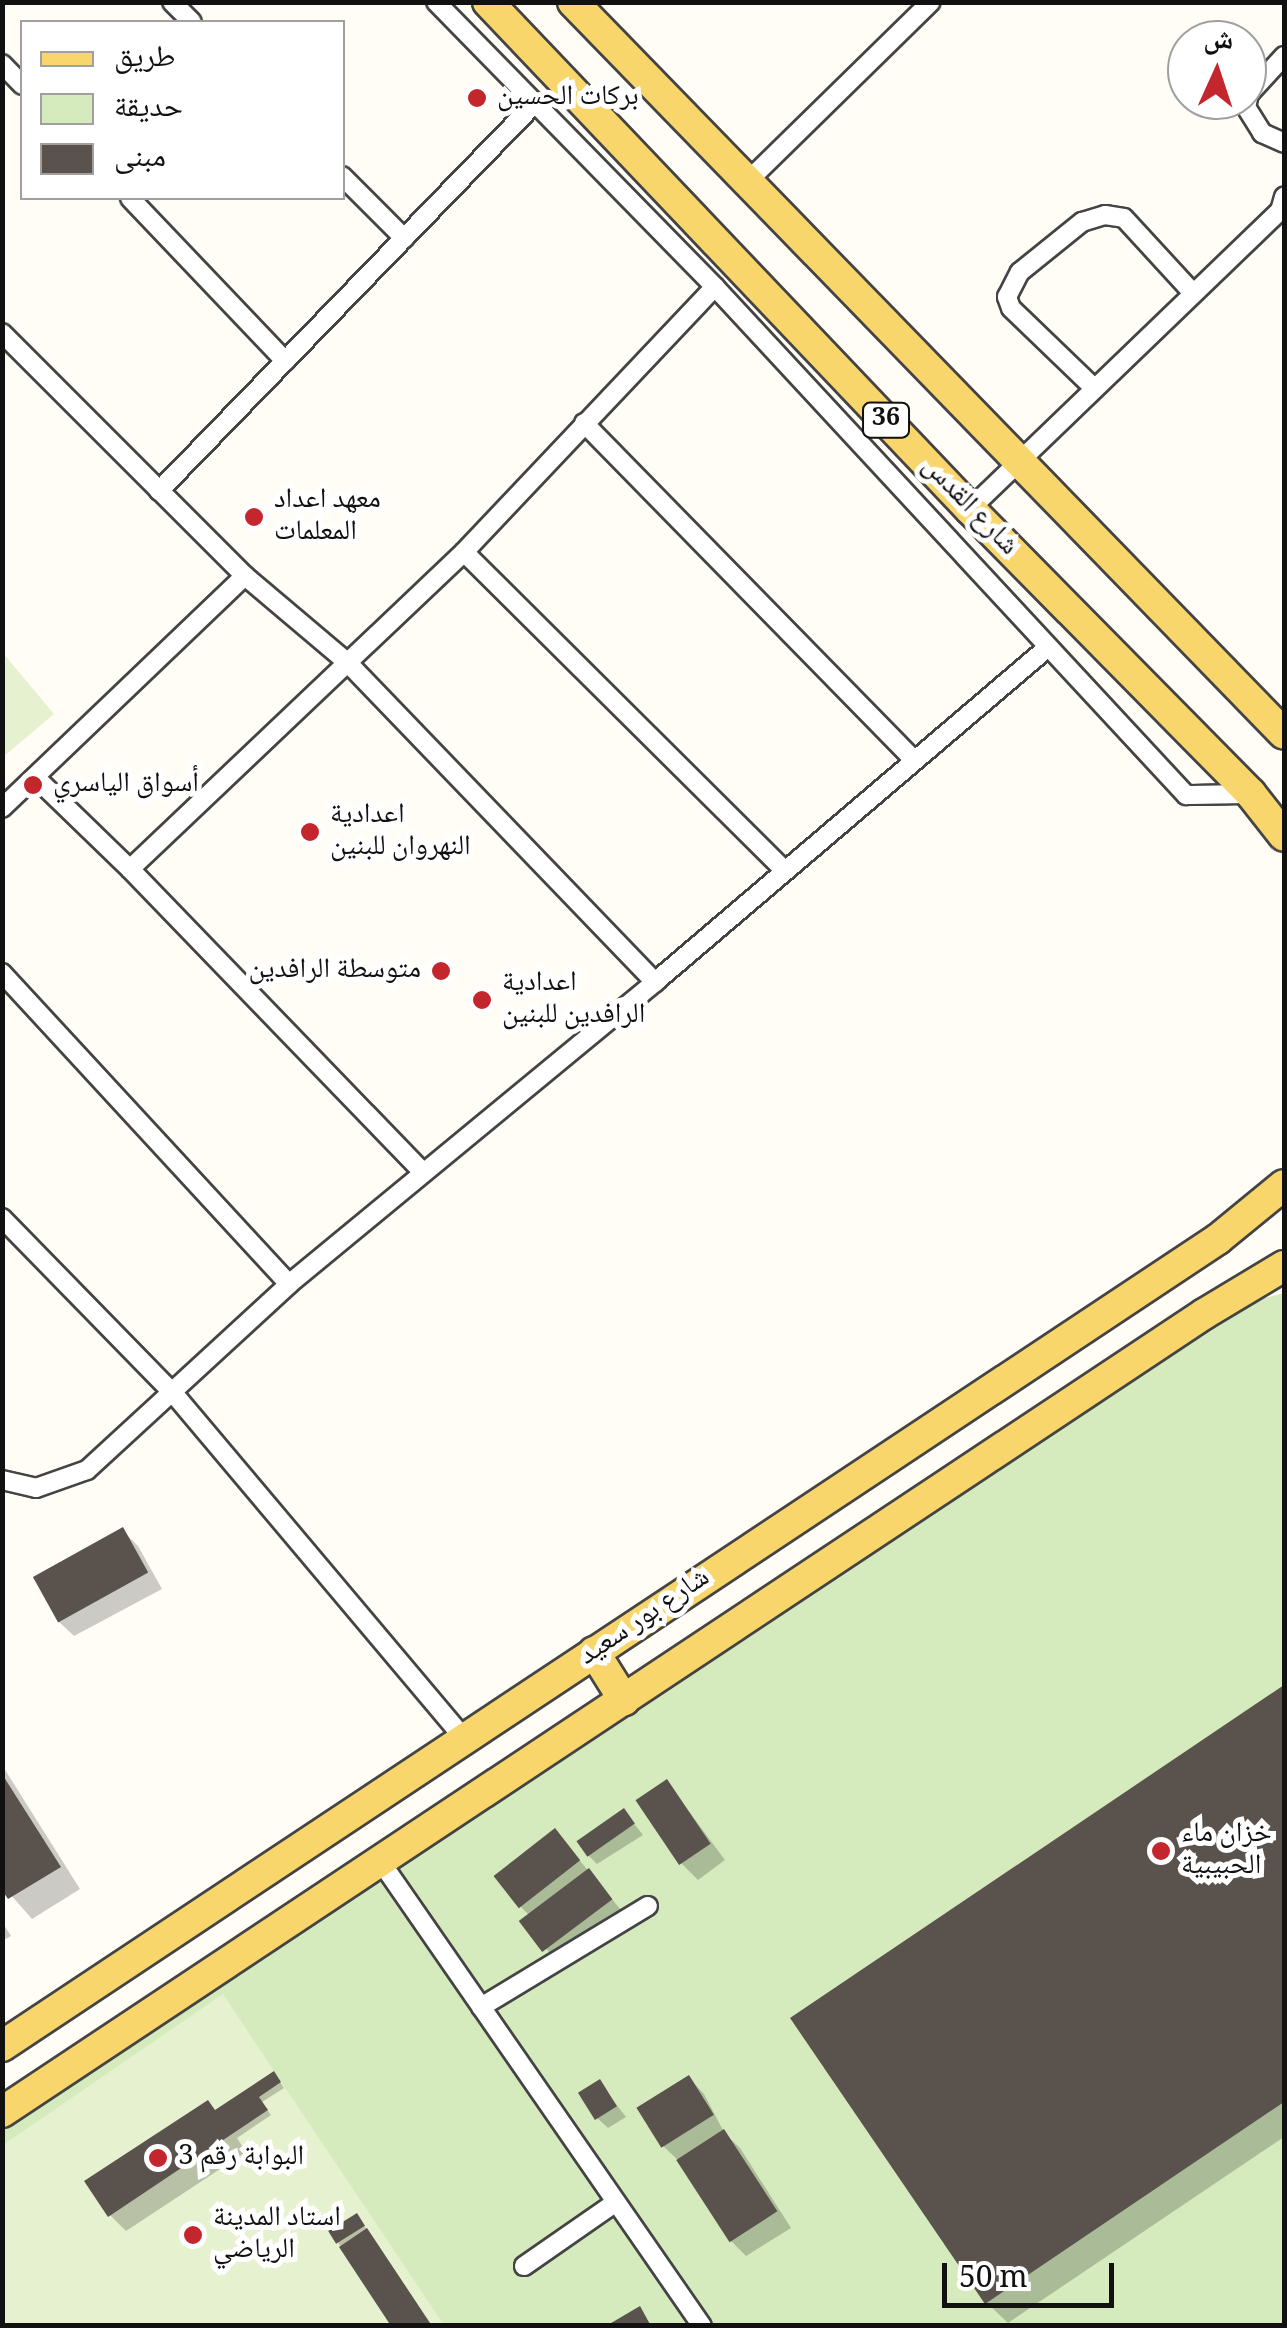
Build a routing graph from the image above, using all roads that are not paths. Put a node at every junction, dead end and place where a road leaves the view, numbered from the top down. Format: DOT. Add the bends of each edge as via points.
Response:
graph roads {
  1 [pos="172,2"];
  2 [pos="436,2"];
  3 [pos="488,2"];
  4 [pos="574,2"];
  5 [pos="932,2"];
  6 [pos="190,20"];
  7 [pos="1284,56"];
  8 [pos="2,64"];
  9 [pos="20,83"];
  10 [pos="534,104"];
  11 [pos="1284,143"];
  12 [pos="345,179"];
  13 [pos="747,182"];
  14 [pos="1284,197"];
  15 [pos="132,200"];
  16 [pos="404,238"];
  17 [pos="716,287"];
  18 [pos="1193,294"];
  19 [pos="2,333"];
  20 [pos="285,360"];
  21 [pos="1094,388"];
  22 [pos="584,423"];
  23 [pos="1017,461"];
  24 [pos="159,490"];
  25 [pos="970,509"];
  26 [pos="464,552"];
  27 [pos="246,576"];
  28 [pos="1047,648"];
  29 [pos="348,663"];
  30 [pos="1284,734"];
  31 [pos="914,760"];
  32 [pos="34,778"];
  33 [pos="1251,794"];
  34 [pos="2,808"];
  35 [pos="1284,836"];
  36 [pos="130,869"];
  37 [pos="784,870"];
  38 [pos="2,973"];
  39 [pos="655,982"];
  40 [pos="423,1172"];
  41 [pos="1284,1186"];
  42 [pos="2,1218"];
  43 [pos="1284,1266"];
  44 [pos="289,1284"];
  45 [pos="174,1394"];
  46 [pos="2,1480"];
  47 [pos="594,1652"];
  48 [pos="624,1700"];
  49 [pos="465,1739"];
  50 [pos="381,1862"];
  51 [pos="648,1906"];
  52 [pos="481,2006"];
  53 [pos="2,2046"];
  54 [pos="2,2112"];
  55 [pos="616,2202"];
  56 [pos="524,2266"];
  57 [pos="702,2326"];
  1 -- 6 [label="street"];
  2 -- 10 [label="street"];
  3 -- 25 [label="main road, شارع القدس / 36"];
  4 -- 13 [label="main road, 36"];
  5 -- 13 [label="street"];
  7 -- 11 [label="street" via="1249,94 1246,107 1262,134"];
  8 -- 9 [label="street"];
  10 -- 16 [label="street"];
  10 -- 17 [label="street"];
  12 -- 16 [label="street"];
  13 -- 23 [label="main road, 36"];
  14 -- 18 [label="street" via="1280,211"];
  15 -- 20 [label="street"];
  16 -- 20 [label="street"];
  17 -- 22 [label="street"];
  17 -- 28 [label="street"];
  18 -- 21 [label="street"];
  18 -- 21 [label="street" via="1124,218 1105,215 1082,222 1020,272 1007,297 1011,308"];
  19 -- 24 [label="street"];
  20 -- 24 [label="street"];
  21 -- 23 [label="street"];
  22 -- 26 [label="street"];
  22 -- 31 [label="street"];
  23 -- 25 [label="street"];
  23 -- 30 [label="main road, 36"];
  24 -- 27 [label="street"];
  25 -- 33 [label="main road, شارع القدس / 36"];
  26 -- 29 [label="street"];
  26 -- 37 [label="street"];
  27 -- 29 [label="street"];
  27 -- 32 [label="street"];
  28 -- 31 [label="street"];
  28 -- 33 [label="street" via="1186,795"];
  29 -- 36 [label="street"];
  29 -- 39 [label="street"];
  31 -- 37 [label="street"];
  32 -- 34 [label="street"];
  32 -- 36 [label="street"];
  33 -- 35 [label="main road, شارع القدس / 36"];
  36 -- 40 [label="street"];
  37 -- 39 [label="street"];
  38 -- 44 [label="street"];
  39 -- 40 [label="street"];
  40 -- 44 [label="street"];
  41 -- 47 [label="main road, شارع بور سعيد" via="1218,1240"];
  42 -- 45 [label="street"];
  43 -- 48 [label="main road, شارع بور سعيد"];
  44 -- 45 [label="street"];
  45 -- 46 [label="street" via="87,1470 36,1488"];
  45 -- 49 [label="street"];
  47 -- 48 [label="main road"];
  47 -- 49 [label="main road, شارع بور سعيد"];
  48 -- 50 [label="main road, شارع بور سعيد"];
  49 -- 53 [label="main road, شارع بور سعيد"];
  50 -- 52 [label="street"];
  50 -- 54 [label="main road, شارع بور سعيد"];
  51 -- 52 [label="street"];
  52 -- 55 [label="street"];
  55 -- 56 [label="street"];
  55 -- 57 [label="street"];
}
